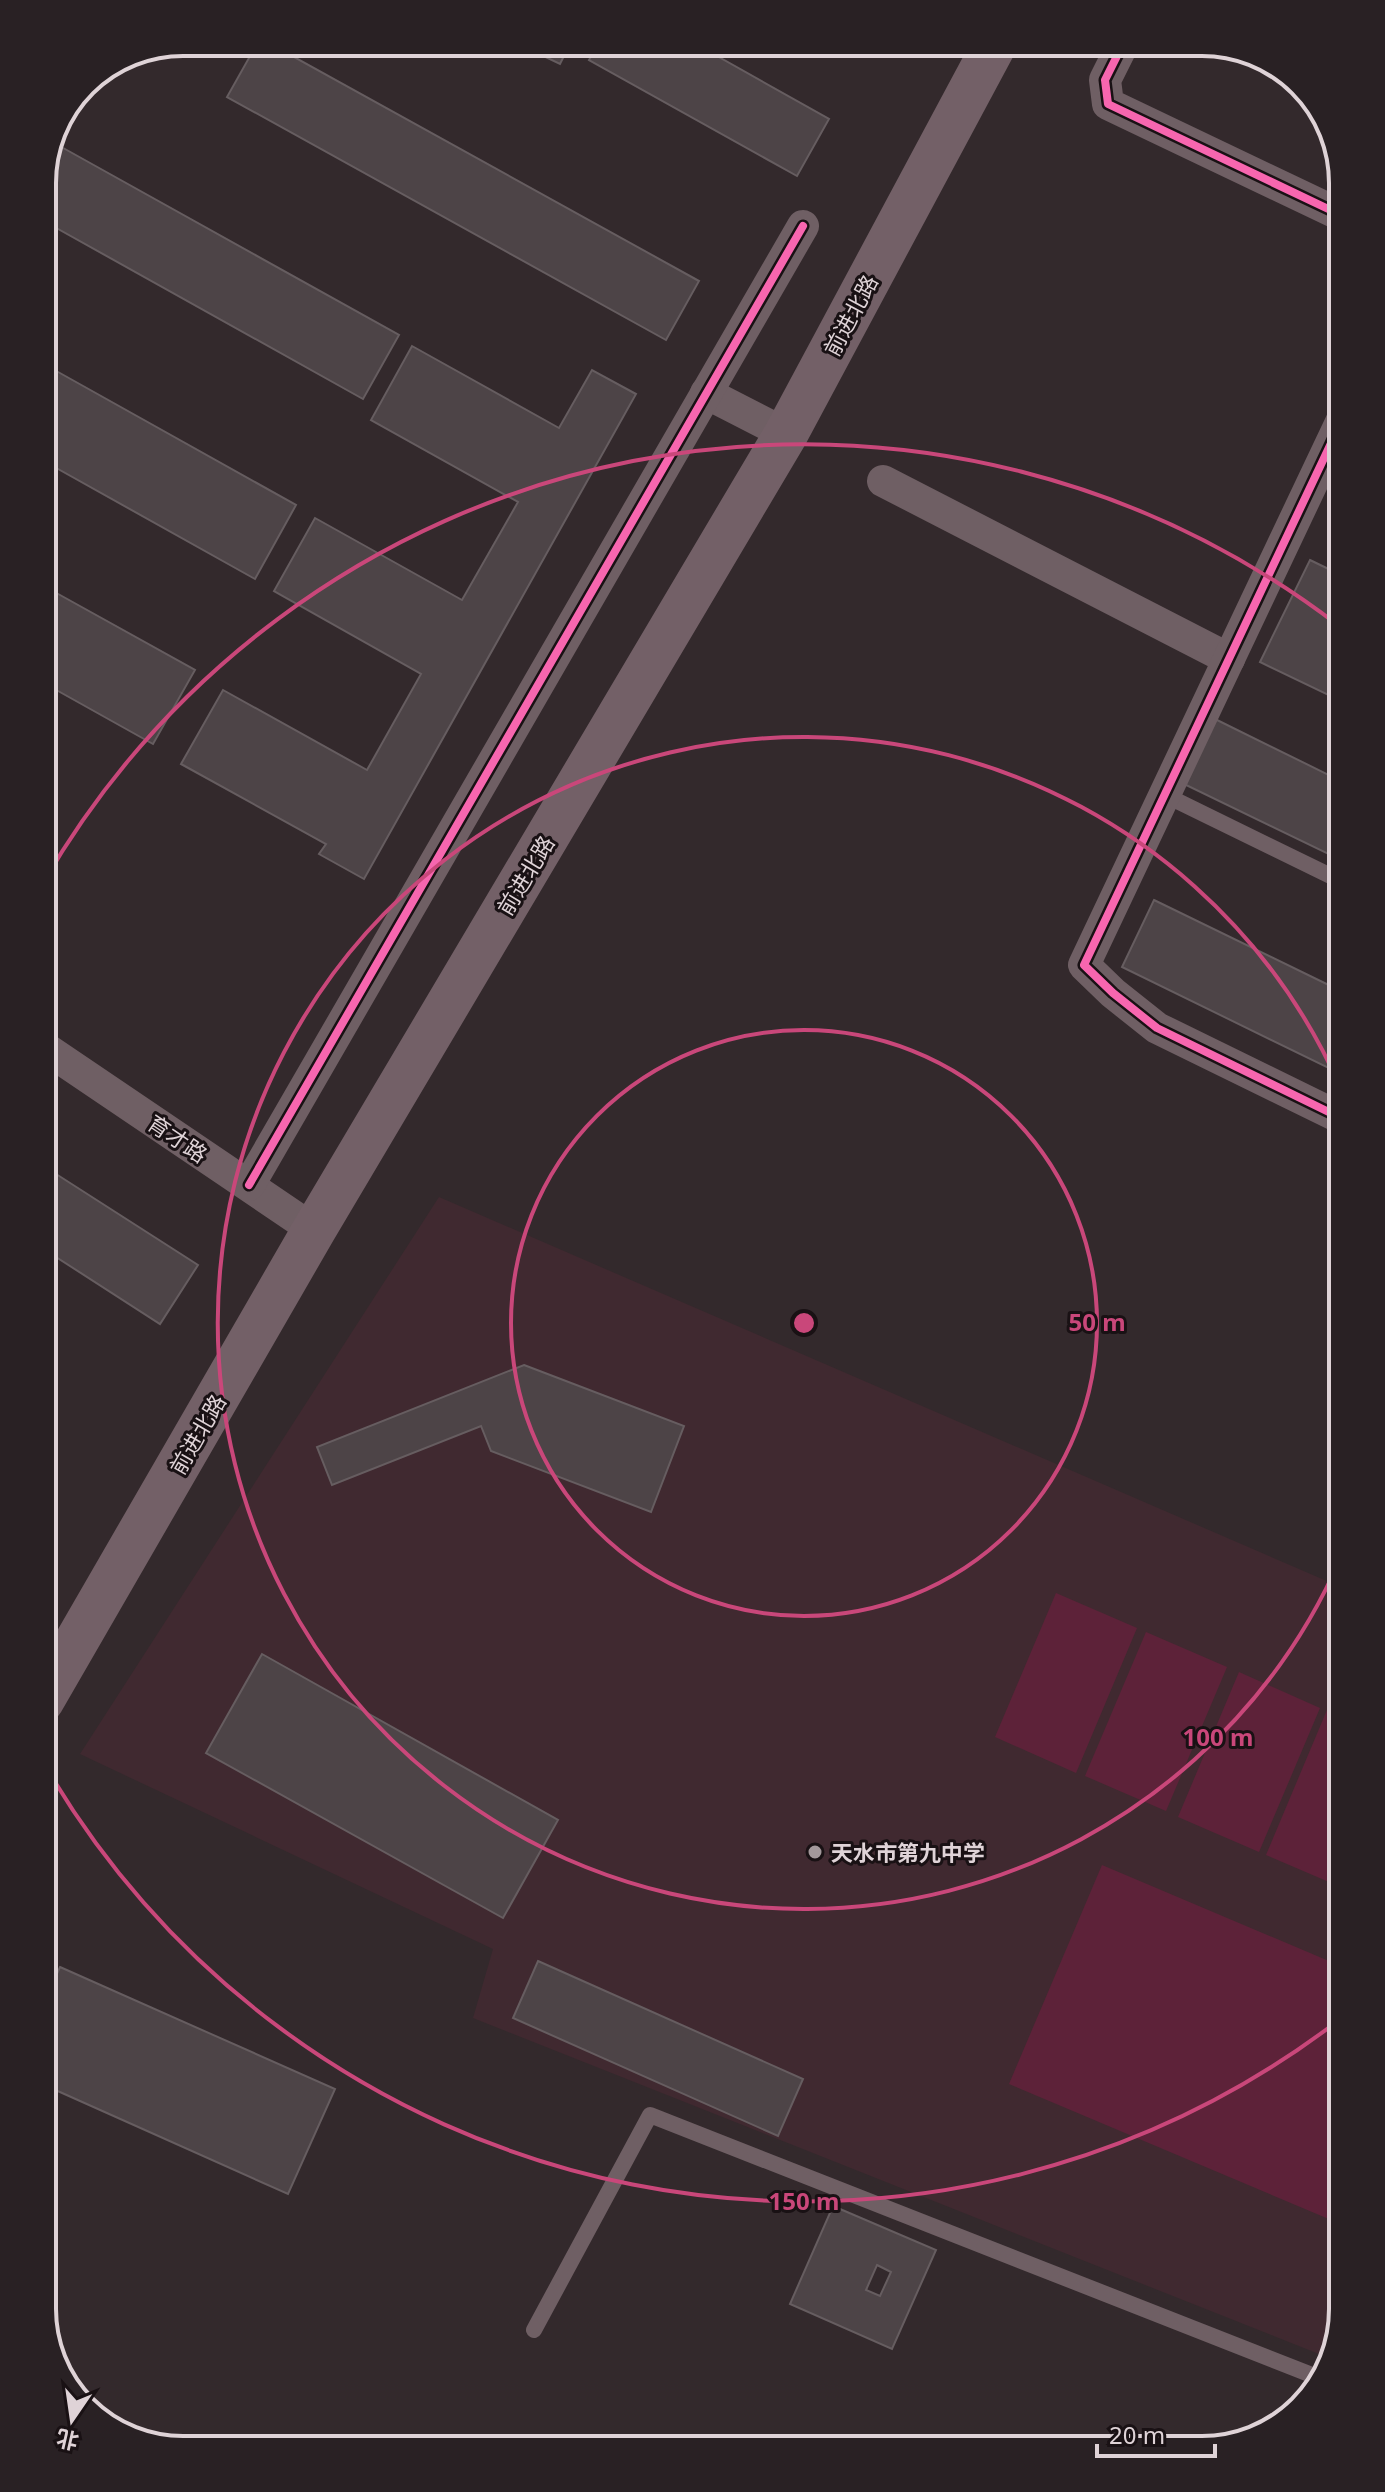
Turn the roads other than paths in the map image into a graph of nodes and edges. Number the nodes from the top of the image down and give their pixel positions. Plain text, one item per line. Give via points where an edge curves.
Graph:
1 (988, 56) edge
2 (1117, 56) edge
3 (1329, 209) edge
4 (803, 226) dead end
5 (706, 393) junction
6 (786, 434) junction
7 (1329, 448) edge
8 (883, 481) dead end
9 (1229, 659) junction
10 (1165, 795) junction
11 (1329, 875) edge
12 (56, 1055) edge
13 (1329, 1112) edge
14 (249, 1185) junction
15 (314, 1230) junction
16 (56, 1677) edge
17 (534, 2330) dead end
18 (1311, 2375) edge

1 - 6 main road, 前进北路
2 - 3 street via 1105,80 1108,104
4 - 5 street
5 - 6 street
5 - 14 street
6 - 15 main road, 前进北路
7 - 9 street
8 - 9 street
9 - 10 street
10 - 11 lane
10 - 13 street via 1084,965 1157,1028
12 - 14 street, 育才路
14 - 15 street, 育才路
15 - 16 main road, 前进北路
17 - 18 lane via 650,2115

